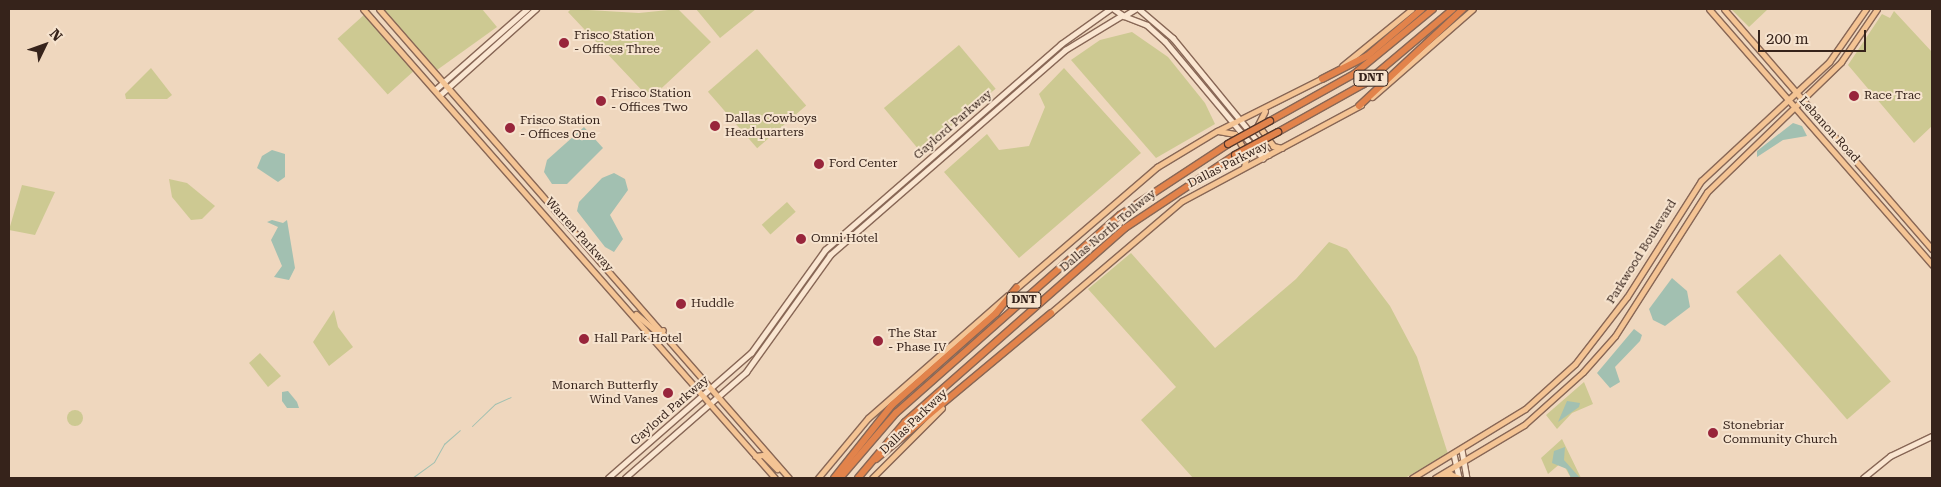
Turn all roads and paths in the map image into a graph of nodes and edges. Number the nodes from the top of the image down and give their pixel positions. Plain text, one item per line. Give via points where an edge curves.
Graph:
1 (364, 9) edge
2 (379, 9) edge
3 (527, 9) edge
4 (536, 9) edge
5 (1110, 9) edge
6 (1114, 9) edge
7 (1135, 9) edge
8 (1139, 9) edge
9 (1412, 9) edge
10 (1422, 9) edge
11 (1433, 9) edge
12 (1453, 9) edge
13 (1463, 9) edge
14 (1473, 9) edge
15 (1709, 9) edge
16 (1866, 9) edge
17 (1877, 9) edge
18 (1726, 11) edge
19 (1123, 16) junction
20 (1720, 21) junction
21 (509, 25) junction
22 (514, 30) junction
23 (1070, 38) junction
24 (1074, 44) junction
25 (1192, 60) junction
26 (1187, 65) junction
27 (1322, 79) junction
28 (444, 82) junction
29 (1014, 85) junction
30 (448, 87) junction
31 (435, 90) junction
32 (1019, 90) junction
33 (1795, 92) junction
34 (440, 95) junction
35 (1787, 98) junction
36 (1802, 99) junction
37 (1359, 106) junction
38 (1794, 106) junction
39 (1265, 110) junction
40 (1244, 119) junction
41 (1237, 122) junction
42 (1217, 131) junction
43 (1283, 148) junction
44 (1269, 155) junction
45 (1263, 158) junction
46 (1244, 167) junction
47 (1873, 181) junction
48 (1866, 187) junction
49 (856, 223) junction
50 (860, 228) junction
51 (832, 244) junction
52 (1932, 250) edge
53 (1652, 253) junction
54 (1662, 259) junction
55 (824, 261) junction
56 (1932, 265) edge
57 (1017, 287) junction
58 (1619, 309) junction
59 (634, 312) junction
60 (1051, 313) junction
61 (1628, 315) junction
62 (663, 330) junction
63 (768, 332) junction
64 (774, 335) junction
65 (1575, 364) junction
66 (1583, 372) junction
67 (712, 388) junction
68 (705, 394) junction
69 (720, 396) junction
70 (712, 402) junction
71 (1932, 436) edge
72 (1462, 450) junction
73 (1454, 454) junction
74 (755, 456) junction
75 (1465, 461) junction
76 (869, 464) junction
77 (1457, 465) junction
78 (789, 477) edge
79 (608, 478) edge
80 (625, 478) edge
81 (775, 478) edge
82 (818, 478) edge
83 (834, 478) edge
84 (840, 478) edge
85 (858, 478) edge
86 (872, 478) edge
87 (1412, 478) edge
88 (1435, 478) edge
89 (1439, 478) edge
90 (1459, 478) edge
91 (1468, 478) edge
92 (1863, 478) edge

1 - 31 main road, Warren Parkway
2 - 28 main road, Warren Parkway
3 - 21 street
4 - 22 street
5 - 23 street, Gaylord Parkway
6 - 19 street
7 - 19 street, Gaylord Parkway
8 - 25 street
9 - 27 main road
10 - 27 highway via 1367,56
11 - 84 highway, Dallas North Tollway / DNT, bridge via 1354,74 1228,144 1120,215 896,413
12 - 76 highway, Dallas North Tollway / DNT, bridge via 1364,84 1235,155 1125,228 906,422
13 - 37 highway
14 - 37 main road, Dallas Parkway
15 - 20 main road, Lebanon Road
16 - 33 main road, Parkwood Boulevard via 1836,54
17 - 36 main road, Parkwood Boulevard via 1844,58
18 - 20 main road
18 - 33 main road, Lebanon Road
19 - 24 street, Gaylord Parkway
19 - 26 street via 1155,31
20 - 35 main road, Lebanon Road
21 - 22 street
21 - 28 street
22 - 30 street
23 - 24 street
23 - 29 street, Gaylord Parkway
24 - 32 street, Gaylord Parkway
25 - 26 street
25 - 40 street
26 - 41 street
27 - 39 main road
28 - 30 main road, Warren Parkway
28 - 31 street
29 - 32 street
29 - 49 street, Gaylord Parkway
30 - 34 street
30 - 62 main road, Warren Parkway
31 - 34 main road, Warren Parkway
32 - 50 street, Gaylord Parkway
33 - 35 main road, Parkwood Boulevard
33 - 36 main road, Lebanon Road
34 - 59 main road, Warren Parkway
35 - 38 main road, Lebanon Road
35 - 53 main road, Parkwood Boulevard via 1707,174
36 - 38 main road, Parkwood Boulevard
36 - 47 main road, Lebanon Road
37 - 43 main road, Dallas Parkway
38 - 48 main road, Lebanon Road
38 - 54 main road, Parkwood Boulevard via 1712,186
39 - 40 main road
39 - 43 main road via 1258,125 1272,146
40 - 41 main road
40 - 44 street
41 - 42 main road
41 - 45 street
42 - 46 main road via 1235,134 1248,155
42 - 57 main road via 1124,192
43 - 44 main road, Dallas Parkway
44 - 45 main road, Dallas Parkway
45 - 46 main road, Dallas Parkway
46 - 60 main road, Dallas Parkway via 1150,224
47 - 48 main road
47 - 52 main road, Lebanon Road
48 - 56 main road, Lebanon Road
49 - 50 street
49 - 51 street, Gaylord Parkway
50 - 55 street, Gaylord Parkway
51 - 55 street
51 - 63 street, Gaylord Parkway via 803,275
53 - 54 main road
53 - 58 main road, Parkwood Boulevard
54 - 61 main road, Parkwood Boulevard
55 - 64 street, Gaylord Parkway
57 - 82 main road via 868,418
57 - 83 highway via 996,313 892,406
58 - 61 main road
58 - 65 main road, Parkwood Boulevard
59 - 62 main road via 656,332
59 - 68 main road, Warren Parkway
60 - 76 highway
60 - 86 main road, Dallas Parkway via 930,418
61 - 66 main road, Parkwood Boulevard
62 - 67 main road, Warren Parkway
63 - 64 street
63 - 67 street, Gaylord Parkway
64 - 69 street, Gaylord Parkway
65 - 66 main road
65 - 72 main road, Parkwood Boulevard via 1525,409
66 - 75 main road, Parkwood Boulevard via 1524,425
67 - 68 street, Gaylord Parkway
67 - 69 main road, Warren Parkway
68 - 70 main road, Warren Parkway
68 - 79 street, Gaylord Parkway
69 - 70 street, Gaylord Parkway
69 - 78 main road, Warren Parkway
70 - 74 main road, Warren Parkway
70 - 80 street, Gaylord Parkway
71 - 92 street via 1890,456
72 - 73 main road, Parkwood Boulevard
72 - 75 street
73 - 77 street
73 - 87 main road, Parkwood Boulevard
74 - 78 main road via 763,454
74 - 81 main road, Warren Parkway
75 - 77 main road, Parkwood Boulevard
75 - 91 street
76 - 85 highway, Dallas North Tollway / DNT
77 - 88 main road, Parkwood Boulevard
77 - 90 street
89 - 90 main road via 1450,474

